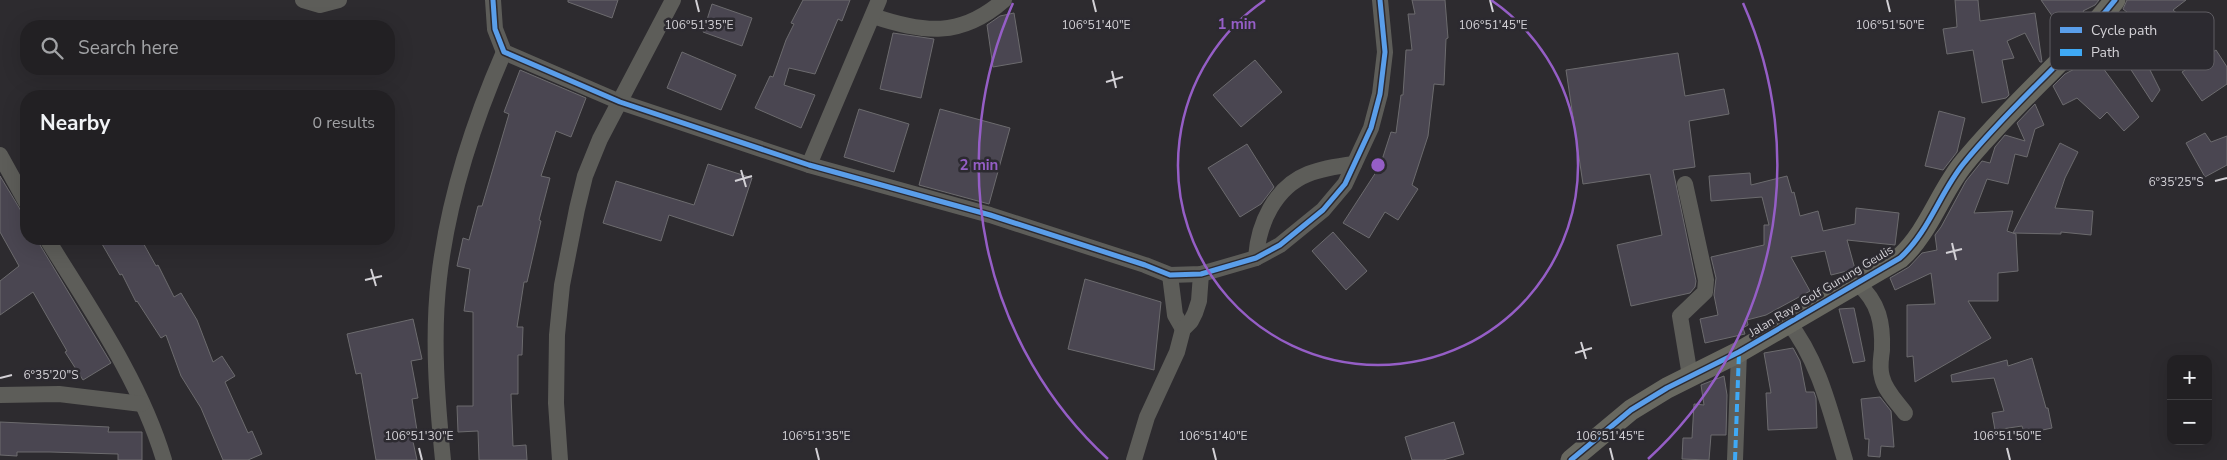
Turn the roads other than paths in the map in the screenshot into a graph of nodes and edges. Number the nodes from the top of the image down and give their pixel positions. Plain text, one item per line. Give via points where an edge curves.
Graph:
1 (303, 0) edge
2 (339, 0) edge
3 (493, 0) edge
4 (673, 0) edge
5 (879, 0) edge
6 (1004, 0) edge
7 (1380, 0) edge
8 (2115, 0) edge
9 (2106, 12) edge
10 (873, 16) junction
11 (504, 52) junction
12 (2052, 70) edge
13 (620, 102) junction
14 (0, 156) edge
15 (1354, 164) junction
16 (810, 165) junction
17 (1685, 184) dead end
18 (20, 191) edge
19 (51, 245) edge
20 (1256, 258) junction
21 (1201, 274) junction
22 (1170, 275) junction
23 (1858, 284) junction
24 (1788, 322) junction
25 (1183, 329) junction
26 (1739, 352) junction
27 (1690, 376) junction
28 (0, 395) edge
29 (142, 404) junction
30 (1905, 413) dead end
31 (164, 460) edge
32 (443, 460) edge
33 (560, 460) edge
34 (1134, 460) edge
35 (1571, 460) edge
36 (1735, 460) edge
37 (1845, 460) edge

1 - 2 street via 320,5
3 - 11 street via 495,29
4 - 13 street
5 - 10 street
6 - 10 street via 969,23 947,30 920,29
7 - 15 street via 1385,52 1380,94 1371,128
8 - 9 main road, Jalan Raya Golf Gunung Geulis
10 - 16 street
11 - 13 street
11 - 32 street via 466,155 439,278 436,349
12 - 23 main road, Jalan Raya Golf Gunung Geulis via 1962,165 1909,249
13 - 16 street
13 - 33 street via 585,176 562,285 556,403
14 - 18 street
15 - 20 street via 1345,184 1323,210 1280,245
15 - 20 street via 1306,174 1288,187 1265,215
16 - 22 street via 990,215
17 - 27 street via 1706,280 1704,292 1680,316
19 - 29 street
20 - 21 street
21 - 22 street
21 - 25 street via 1199,301 1191,321
22 - 25 street via 1175,315
23 - 24 main road, Jalan Raya Golf Gunung Geulis
23 - 30 street via 1868,292 1881,318 1882,380
24 - 26 main road, Jalan Raya Golf Gunung Geulis
24 - 37 street via 1811,360
25 - 34 street via 1177,352 1147,417
26 - 27 main road, Jalan Raya Golf Gunung Geulis
26 - 36 street
27 - 35 main road, Jalan Raya Golf Gunung Geulis via 1631,410
28 - 29 street via 59,394
29 - 31 street

